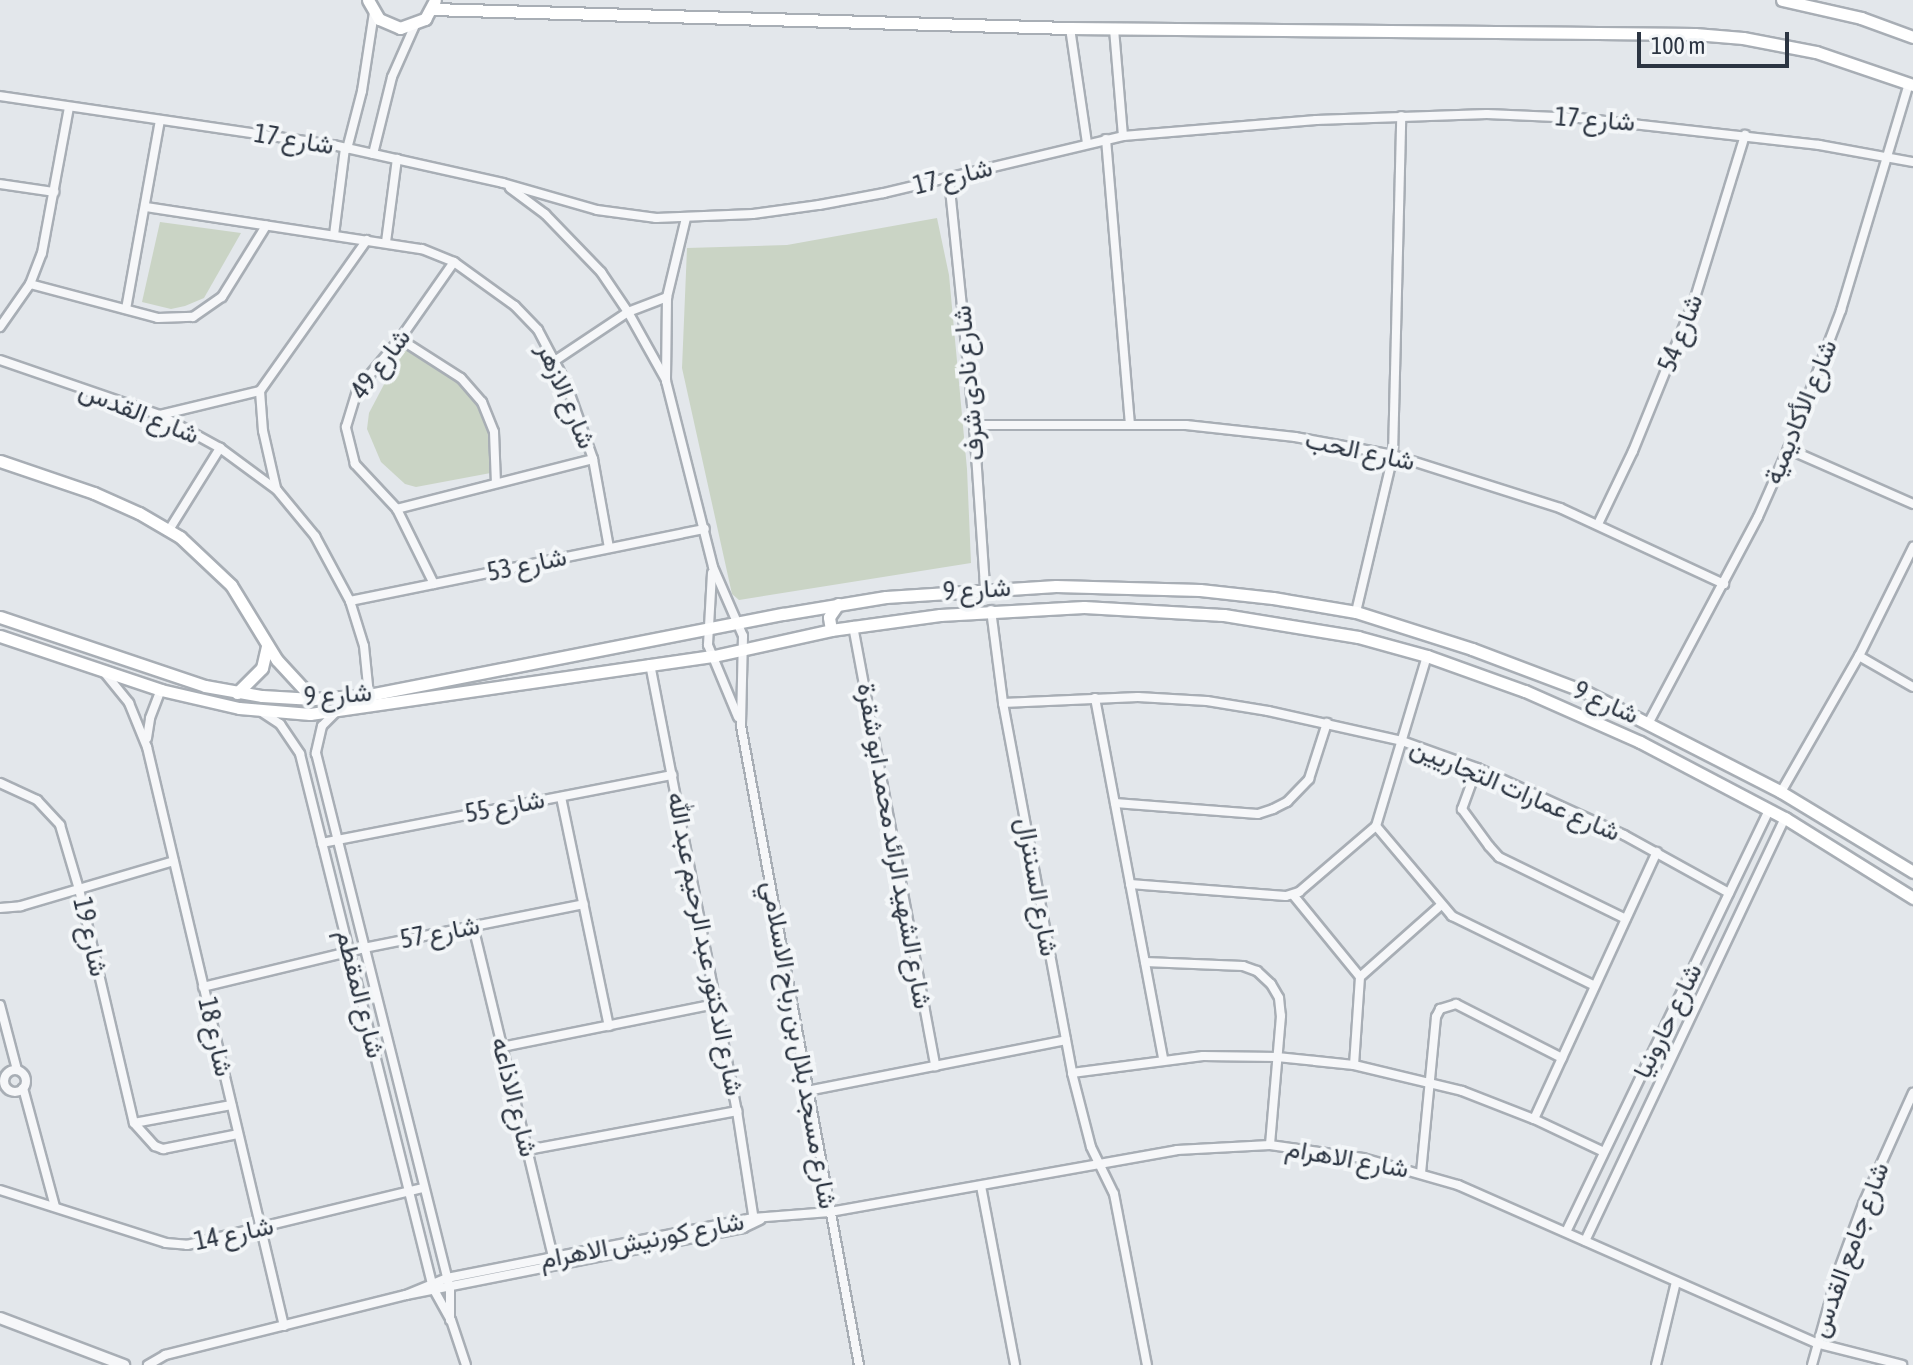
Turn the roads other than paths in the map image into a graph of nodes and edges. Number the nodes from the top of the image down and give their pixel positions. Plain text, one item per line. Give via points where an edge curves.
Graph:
1 (368, 0) edge
2 (1782, 0) edge
3 (434, 5) edge
4 (374, 13) junction
5 (415, 25) junction
6 (1070, 28) junction
7 (1114, 29) junction
8 (1913, 37) edge
9 (1911, 84) edge
10 (0, 96) edge
11 (69, 107) junction
12 (1401, 116) junction
13 (160, 120) junction
14 (1745, 135) junction
15 (1123, 136) junction
16 (1106, 139) junction
17 (1087, 143) junction
18 (346, 148) junction
19 (373, 154) junction
20 (1888, 155) junction
21 (397, 159) junction
22 (1913, 162) edge
23 (949, 179) junction
24 (503, 183) junction
25 (0, 184) edge
26 (54, 192) junction
27 (146, 207) junction
28 (686, 218) junction
29 (266, 226) junction
30 (334, 235) junction
31 (367, 240) junction
32 (386, 242) junction
33 (454, 262) junction
34 (30, 284) junction
35 (667, 297) junction
36 (126, 309) junction
37 (628, 312) junction
38 (0, 327) edge
39 (400, 339) junction
40 (0, 360) edge
41 (556, 360) junction
42 (666, 381) junction
43 (260, 391) junction
44 (160, 415) junction
45 (1130, 422) junction
46 (974, 425) junction
47 (220, 448) junction
48 (1788, 449) junction
49 (1393, 455) junction
50 (593, 459) junction
51 (0, 461) edge
52 (496, 483) junction
53 (277, 490) junction
54 (1913, 504) edge
55 (397, 509) junction
56 (1598, 524) junction
57 (705, 529) junction
58 (169, 530) junction
59 (1913, 547) edge
60 (609, 548) junction
61 (713, 567) junction
62 (434, 584) junction
63 (1724, 584) junction
64 (985, 588) junction
65 (350, 601) junction
66 (838, 604) junction
67 (991, 610) junction
68 (1356, 612) junction
69 (0, 617) edge
70 (738, 623) junction
71 (853, 626) junction
72 (709, 628) junction
73 (831, 630) junction
74 (0, 636) edge
75 (267, 646) junction
76 (742, 650) junction
77 (714, 656) junction
78 (1427, 656) junction
79 (1859, 656) junction
80 (650, 664) junction
81 (104, 672) junction
82 (1913, 687) edge
83 (161, 690) junction
84 (237, 693) junction
85 (369, 695) junction
86 (1095, 698) junction
87 (313, 699) junction
88 (1003, 703) junction
89 (260, 711) junction
90 (335, 713) junction
91 (1649, 722) junction
92 (1327, 723) junction
93 (741, 726) junction
94 (1402, 741) junction
95 (147, 747) junction
96 (1477, 768) junction
97 (672, 775) junction
98 (0, 783) edge
99 (1781, 792) junction
100 (561, 797) junction
101 (1115, 803) junction
102 (1769, 810) junction
103 (1785, 818) junction
104 (1376, 826) junction
105 (337, 839) junction
106 (322, 843) junction
107 (1657, 852) junction
108 (174, 861) junction
109 (1913, 872) edge
110 (1130, 884) junction
111 (79, 889) junction
112 (1729, 893) junction
113 (1294, 896) junction
114 (1913, 898) edge
115 (584, 904) junction
116 (1441, 905) junction
117 (0, 908) edge
118 (1626, 919) junction
119 (473, 926) junction
120 (364, 948) junction
121 (349, 952) junction
122 (1145, 962) junction
123 (1360, 977) junction
124 (1595, 986) junction
125 (203, 987) junction
126 (716, 1004) junction
127 (0, 1005) edge
128 (609, 1026) junction
129 (1066, 1040) junction
130 (502, 1047) junction
131 (1277, 1057) junction
132 (1562, 1058) junction
133 (1163, 1059) junction
134 (1354, 1065) junction
135 (935, 1066) junction
136 (17, 1070) junction
137 (1072, 1073) junction
138 (1429, 1082) junction
139 (2, 1083) edge
140 (23, 1088) junction
141 (807, 1091) junction
142 (1913, 1093) edge
143 (231, 1105) junction
144 (737, 1111) junction
145 (1534, 1119) junction
146 (134, 1123) junction
147 (238, 1134) junction
148 (1270, 1145) junction
149 (527, 1150) junction
150 (1604, 1152) junction
151 (1099, 1161) junction
152 (1421, 1173) junction
153 (981, 1186) junction
154 (423, 1188) junction
155 (0, 1190) edge
156 (409, 1192) junction
157 (55, 1207) junction
158 (830, 1212) junction
159 (756, 1222) junction
160 (261, 1230) junction
161 (1566, 1232) junction
162 (1585, 1241) junction
163 (555, 1262) junction
164 (447, 1278) junction
165 (431, 1282) junction
166 (1676, 1282) junction
167 (450, 1289) junction
168 (434, 1292) junction
169 (406, 1295) junction
170 (0, 1318) edge
171 (451, 1320) junction
172 (284, 1326) junction
173 (1816, 1343) junction
174 (124, 1365) edge
175 (148, 1365) edge
176 (466, 1365) edge
177 (859, 1365) edge
178 (1015, 1365) edge
179 (1147, 1365) edge
180 (1656, 1365) edge
181 (1812, 1365) edge
182 (1902, 1365) edge

1 - 4 main road
2 - 8 main road
3 - 5 main road
3 - 6 main road
4 - 5 main road via 392,26
4 - 18 street via 362,91
5 - 19 street via 392,77
6 - 7 main road
6 - 17 street
7 - 9 main road via 1719,36 1816,52
7 - 15 street
9 - 20 street, شارع الأكاديمية
10 - 11 street, شارع 17
11 - 13 street, شارع 17
11 - 26 street
12 - 14 street, شارع 17 via 1579,118
12 - 15 street, شارع 17
12 - 49 street
13 - 18 street, شارع 17
13 - 27 street
14 - 20 street, شارع 17
14 - 56 street, شارع 54 via 1694,301 1639,439
15 - 16 street, شارع 17
16 - 17 street, شارع 17
16 - 45 street
17 - 23 street, شارع 17
18 - 19 street, شارع 17
18 - 30 street
19 - 21 street, شارع 17
20 - 22 street, شارع 17
20 - 48 street, شارع الأكاديمية via 1841,310
21 - 24 street, شارع 17
21 - 32 street
23 - 28 street, شارع 17 via 819,205
23 - 46 street, شارع نادى شرف
24 - 28 street, شارع 17 via 597,210
24 - 37 street via 545,214 583,253
25 - 26 street
26 - 34 street
27 - 29 street, شارع الازهر
27 - 36 street
28 - 35 street
29 - 30 street, شارع الازهر
29 - 36 street via 222,297 204,312 170,320
30 - 31 street, شارع الازهر
31 - 32 street, شارع الازهر
31 - 43 street
32 - 33 street, شارع الازهر
33 - 39 street, شارع 49
33 - 41 street, شارع الازهر via 515,306
34 - 36 street
34 - 38 street
35 - 37 street
35 - 42 street
37 - 41 street
37 - 42 street
39 - 52 street via 461,378 482,402 494,432
39 - 55 street, شارع 49 via 357,390 346,427 355,464
40 - 44 street, شارع القدس
41 - 50 street, شارع الازهر
42 - 57 street
43 - 44 street
43 - 53 street
44 - 47 street, شارع القدس
45 - 46 street, شارع الحب
45 - 49 street, شارع الحب via 1241,430
46 - 64 street, شارع نادى شرف
47 - 53 street, شارع القدس
47 - 58 street
48 - 54 street
48 - 63 street, شارع الأكاديمية
49 - 56 street, شارع الحب
49 - 68 street
50 - 52 street
50 - 60 street, شارع الازهر
51 - 58 main road via 94,493
52 - 55 street
53 - 65 street, شارع القدس via 315,536
55 - 62 street, شارع 49
56 - 63 street, شارع الحب
57 - 60 street, شارع 53
57 - 61 street
58 - 75 main road via 231,585
59 - 79 street
60 - 62 street, شارع 53
61 - 70 street, شارع مسجد بلال بن رباح الاسلامي
61 - 72 street, شارع مسجد بلال بن رباح الاسلامي
62 - 65 street, شارع 53
63 - 91 street, شارع الأكاديمية
64 - 66 main road, شارع 9
64 - 68 main road, شارع 9 via 1200,590
65 - 85 street, شارع القدس via 364,646
66 - 70 main road, شارع 9
66 - 73 main road via 829,617
67 - 71 main road, شارع 9
67 - 78 main road, شارع 9 via 1084,607 1224,615 1326,630
67 - 88 street, شارع السنترال
68 - 91 main road, شارع 9 via 1530,670
69 - 84 main road, شارع 9
70 - 72 main road, شارع 9
70 - 76 street, شارع مسجد بلال بن رباح الاسلامي
71 - 73 main road, شارع 9
71 - 135 street, شارع الشهيد الرائد محمد ابو شقرة
72 - 77 street, شارع مسجد بلال بن رباح الاسلامي
72 - 85 main road, شارع 9
73 - 76 main road, شارع 9
74 - 81 main road, شارع 9
75 - 84 main road via 262,668
75 - 87 main road
76 - 77 main road, شارع 9
76 - 93 street, شارع مسجد بلال بن رباح الاسلامي
77 - 80 main road, شارع 9
77 - 93 street, شارع مسجد بلال بن رباح الاسلامي
78 - 94 street
78 - 102 main road, شارع 9 via 1578,713
79 - 82 street
79 - 99 street
80 - 90 main road, شارع 9
80 - 97 street, شارع الدكتور عبد الرحيم عبد الله
81 - 83 main road, شارع 9
81 - 95 street, شارع 18 via 135,714
83 - 89 main road, شارع 9
83 - 95 street, شارع 18 via 150,718
84 - 87 main road, شارع 9
85 - 87 main road, شارع 9
86 - 88 street, شارع عمارات التجاريين
86 - 92 street, شارع عمارات التجاريين via 1207,701
86 - 101 street
88 - 129 street, شارع السنترال
89 - 90 main road, شارع 9
89 - 106 street, شارع المقطم via 295,743
90 - 105 street, شارع المقطم via 322,726 316,743
91 - 99 main road, شارع 9
92 - 94 street, شارع عمارات التجاريين
92 - 101 street via 1309,779 1273,809 1258,814
93 - 141 street, شارع مسجد بلال بن رباح الاسلامي
94 - 96 street, شارع عمارات التجاريين
94 - 104 street
95 - 108 street, شارع 18
96 - 107 street, شارع عمارات التجاريين
96 - 118 street via 1462,809 1499,857
97 - 100 street, شارع 55
97 - 126 street, شارع الدكتور عبد الرحيم عبد الله
98 - 111 street, شارع 19 via 27,794 53,815
99 - 109 main road, شارع 9
100 - 105 street, شارع 55
100 - 115 street
101 - 110 street
102 - 103 main road, شارع 9
102 - 112 street, شارع حارونيا
103 - 114 main road, شارع 9
103 - 162 street, شارع حارونيا
104 - 113 street
104 - 116 street
105 - 106 street, شارع 55
105 - 120 street, شارع المقطم
106 - 121 street, شارع المقطم
107 - 112 street, شارع عمارات التجاريين
107 - 118 street
108 - 111 street
108 - 125 street, شارع 18
110 - 113 street
110 - 122 street
111 - 117 street
111 - 146 street, شارع 19
112 - 150 street, شارع حارونيا
113 - 123 street
115 - 119 street, شارع 57
115 - 128 street
116 - 123 street
116 - 124 street via 1452,916
118 - 124 street
119 - 120 street, شارع 57
119 - 130 street, شارع الاذاعه
120 - 121 street, شارع 57
120 - 154 street, شارع المقطم
121 - 125 street, شارع 57
121 - 156 street, شارع المقطم
122 - 131 street via 1257,971 1279,998
122 - 133 street
123 - 134 street
124 - 132 street
125 - 143 street, شارع 18
126 - 128 street
126 - 144 street, شارع الدكتور عبد الرحيم عبد الله
127 - 136 street
128 - 130 street
129 - 135 street
129 - 137 street, شارع السنترال
130 - 149 street, شارع الاذاعه
131 - 133 street
131 - 134 street
131 - 148 street
132 - 138 street via 1456,1004 1446,1004 1436,1017
132 - 145 street
133 - 137 street
134 - 138 street
135 - 141 street
136 - 139 street via 6,1074
136 - 140 street via 26,1079
137 - 151 street, شارع السنترال via 1085,1131
138 - 145 street
138 - 152 street
139 - 140 street via 10,1091
140 - 157 street
141 - 158 street, شارع مسجد بلال بن رباح الاسلامي
142 - 173 street, شارع جامع القدس via 1863,1204
143 - 146 street
143 - 147 street, شارع 18
144 - 149 street
144 - 159 street, شارع الدكتور عبد الرحيم عبد الله
145 - 150 street
146 - 147 street via 163,1149
147 - 160 street, شارع 18
148 - 151 street, شارع الاهرام
148 - 152 street, شارع الاهرام via 1363,1158
149 - 163 street, شارع الاذاعه
150 - 161 street, شارع حارونيا
151 - 153 street, شارع الاهرام
151 - 179 street, شارع السنترال via 1114,1194
152 - 161 street, شارع الاهرام
153 - 158 street, شارع الاهرام
153 - 178 street
154 - 156 street, شارع 14
154 - 164 street, شارع المقطم
155 - 157 street, شارع 14
156 - 160 street, شارع 14
156 - 165 street, شارع المقطم
157 - 160 street, شارع 14 via 177,1245
158 - 159 street, شارع الاهرام
158 - 177 street, شارع مسجد بلال بن رباح الاسلامي
159 - 163 street, شارع كورنيش الاهرام
160 - 172 street, شارع 18
161 - 162 street, شارع الاهرام
162 - 166 street, شارع الاهرام
163 - 164 street, شارع كورنيش الاهرام
163 - 167 street, شارع كورنيش الاهرام
164 - 165 street, شارع كورنيش الاهرام
164 - 167 street, شارع المقطم
165 - 168 street, شارع المقطم
165 - 169 street, شارع كورنيش الاهرام
166 - 173 street, شارع الاهرام
166 - 180 street
167 - 168 street, شارع كورنيش الاهرام
167 - 171 street
168 - 169 street, شارع كورنيش الاهرام
168 - 171 street
169 - 172 street
170 - 174 street
171 - 176 street
172 - 175 street via 158,1357
173 - 181 street, شارع جامع القدس
173 - 182 street, شارع الاهرام

